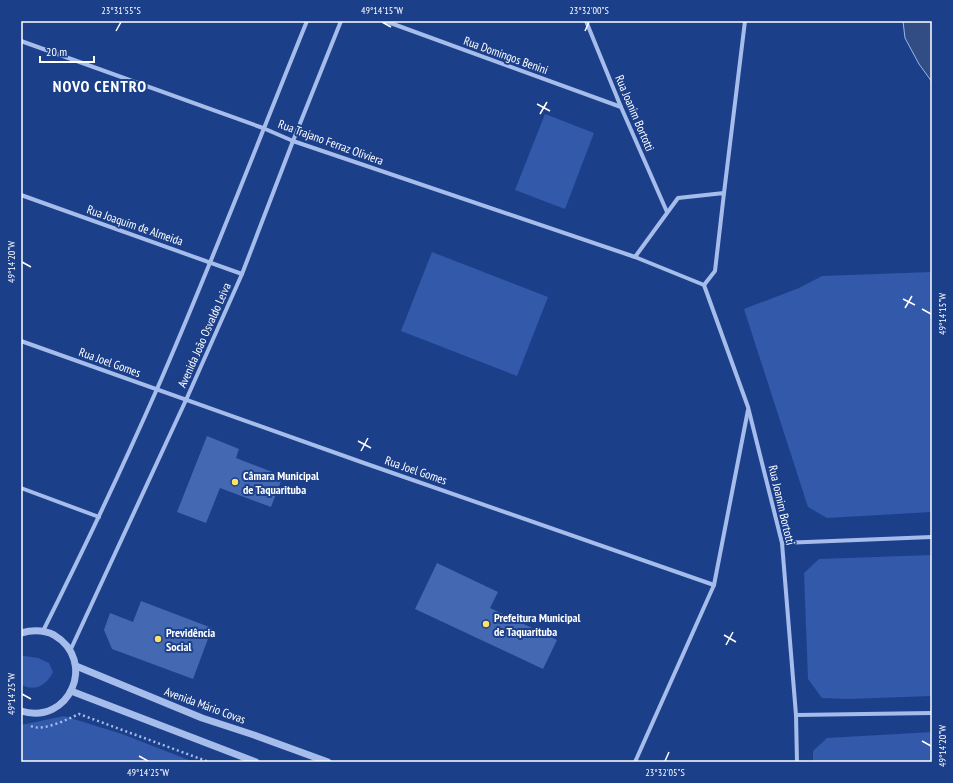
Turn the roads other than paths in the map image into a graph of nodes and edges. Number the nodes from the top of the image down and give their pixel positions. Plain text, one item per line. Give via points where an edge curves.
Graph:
1 (307, 21) edge
2 (341, 21) edge
3 (385, 21) edge
4 (586, 21) edge
5 (745, 21) edge
6 (21, 41) edge
7 (621, 107) junction
8 (263, 128) junction
9 (293, 141) junction
10 (724, 194) junction
11 (21, 195) edge
12 (667, 212) junction
13 (635, 258) junction
14 (211, 262) junction
15 (242, 274) junction
16 (704, 285) junction
17 (21, 341) edge
18 (157, 390) junction
19 (186, 400) junction
20 (748, 407) junction
21 (21, 488) edge
22 (99, 517) junction
23 (932, 537) edge
24 (782, 543) junction
25 (714, 585) junction
26 (23, 631) edge
27 (43, 631) junction
28 (70, 651) junction
29 (76, 666) junction
30 (71, 691) junction
31 (21, 711) edge
32 (932, 713) edge
33 (796, 715) junction
34 (256, 762) edge
35 (328, 762) edge
36 (635, 762) edge
37 (797, 762) edge

1 - 8 street, Avenida João Osvaldo Leiva
2 - 9 street, Avenida João Osvaldo Leiva
3 - 7 street, Rua Domingos Benini
4 - 7 street, Rua Joanim Bortotti
5 - 10 street
6 - 8 street, Rua Trajano Ferraz Oliviera
7 - 12 street, Rua Joanim Bortotti
8 - 9 street, Rua Trajano Ferraz Oliviera
8 - 14 street, Avenida João Osvaldo Leiva
9 - 13 street, Rua Trajano Ferraz Oliviera
9 - 15 street, Avenida João Osvaldo Leiva
10 - 12 street via 678,198
10 - 16 street via 715,271
11 - 14 street, Rua Joaquim de Almeida
12 - 13 street
13 - 16 street, Rua Trajano Ferraz Oliviera
14 - 15 street, Rua Joaquim de Almeida
14 - 18 street, Avenida João Osvaldo Leiva
15 - 19 street, Avenida João Osvaldo Leiva
16 - 20 street, Rua Joanim Bortotti
17 - 18 street, Rua Joel Gomes
18 - 19 street, Rua Joel Gomes
18 - 22 street, Avenida João Osvaldo Leiva
19 - 25 street, Rua Joel Gomes
19 - 28 street, Avenida João Osvaldo Leiva
20 - 24 street, Rua Joanim Bortotti
20 - 25 street
21 - 22 street
22 - 27 street, Avenida João Osvaldo Leiva
23 - 24 street
24 - 33 street, Rua Joanim Bortotti
25 - 36 street
26 - 27 street
27 - 28 street via 59,638
28 - 29 street
29 - 30 street
29 - 35 street, Avenida Mário Covas via 202,718
30 - 31 street via 65,700 48,711
30 - 34 street
32 - 33 street
33 - 37 street, Rua Joanim Bortotti

